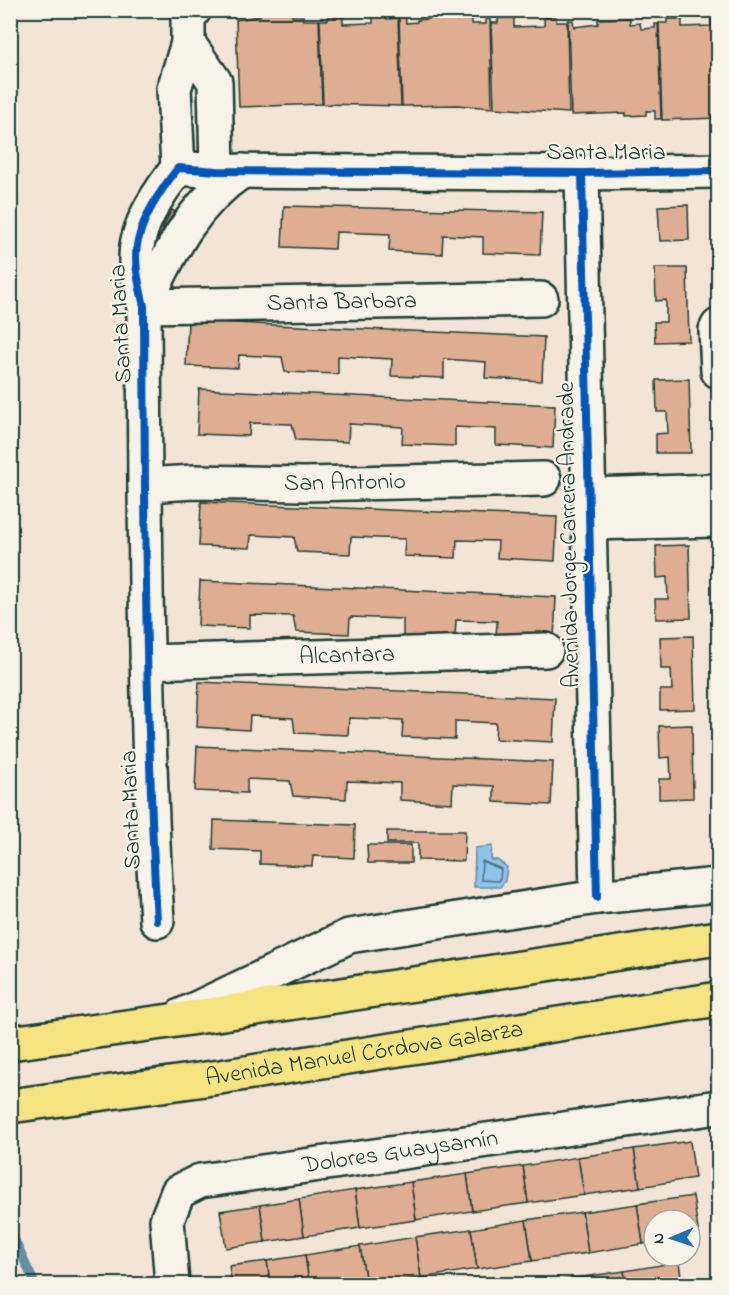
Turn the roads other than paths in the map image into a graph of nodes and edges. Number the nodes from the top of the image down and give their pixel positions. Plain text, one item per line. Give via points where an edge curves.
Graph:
1 (188, 21) edge
2 (178, 168) junction
3 (229, 171) junction
4 (718, 171) edge
5 (582, 173) junction
6 (541, 298) dead end
7 (144, 306) junction
8 (718, 326) edge
9 (718, 371) edge
10 (544, 479) dead end
11 (145, 485) junction
12 (718, 491) edge
13 (588, 509) junction
14 (718, 520) edge
15 (546, 650) dead end
16 (147, 662) junction
17 (718, 885) edge
18 (597, 897) junction
19 (157, 921) dead end
20 (718, 939) edge
21 (718, 999) edge
22 (170, 1021) junction
23 (10, 1043) edge
24 (10, 1106) edge
25 (718, 1107) edge
26 (172, 1284) edge

1 - 2 street via 174,89
1 - 3 street via 215,82
2 - 3 street, Santa Maria
2 - 7 street, Santa Maria via 138,238 137,264
3 - 5 street, Santa Maria
3 - 7 street, Santa Maria via 176,241
4 - 5 street, Santa Maria
5 - 13 street, Avenida Jorge Carrera Andrade
6 - 7 street, Santa Barbara
7 - 11 street, Santa Maria
8 - 9 street
10 - 11 street, San Antonio
11 - 16 street, Santa Maria
12 - 13 street
13 - 14 street
13 - 18 street, Avenida Jorge Carrera Andrade
15 - 16 street, Alcantara
16 - 19 street, Santa Maria
17 - 18 street
18 - 22 street via 349,936
20 - 22 main road
21 - 24 main road, Avenida Manuel Córdova Galarza
22 - 23 main road
25 - 26 street, Dolores Guaysamín via 201,1181 178,1192 167,1220

